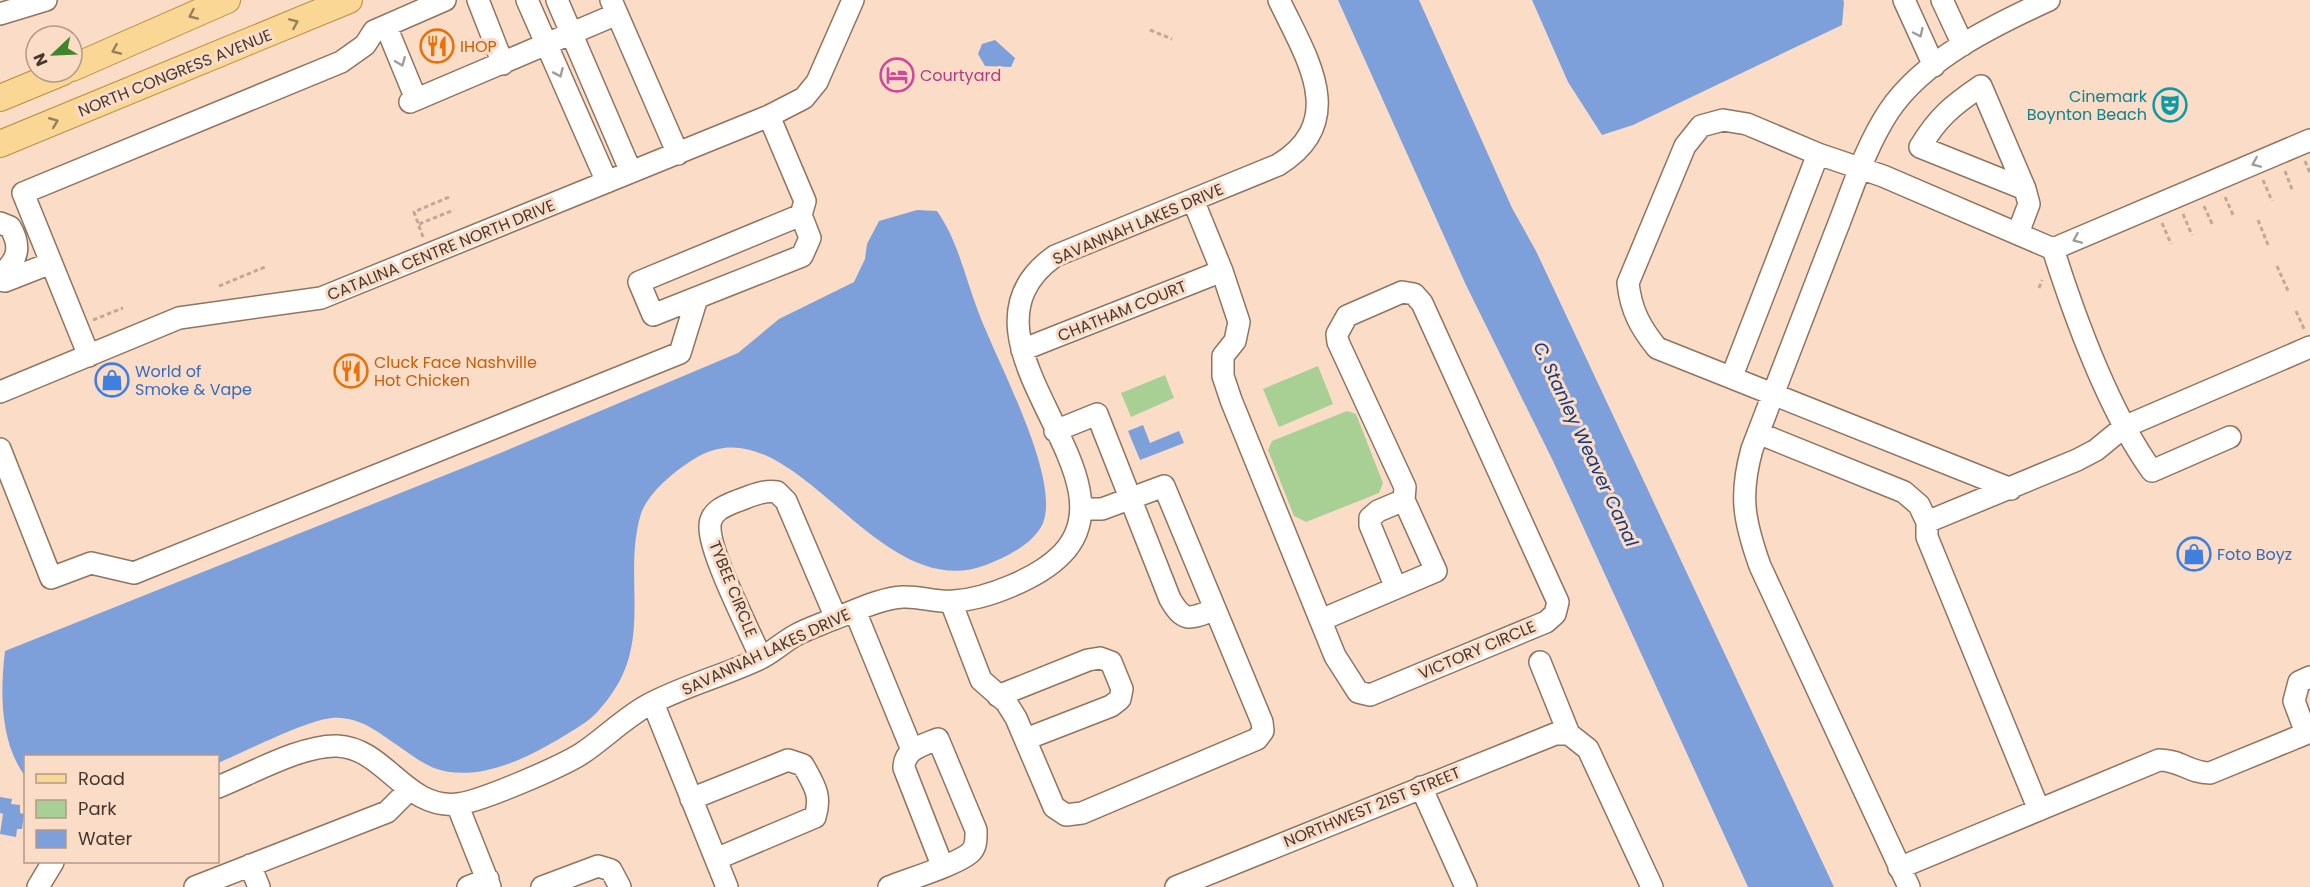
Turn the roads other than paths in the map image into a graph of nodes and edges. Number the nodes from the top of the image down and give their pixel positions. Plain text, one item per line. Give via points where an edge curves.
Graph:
1 (46, 0) edge
2 (227, 0) edge
3 (349, 0) edge
4 (445, 0) edge
5 (478, 0) edge
6 (527, 0) edge
7 (557, 0) edge
8 (853, 0) edge
9 (1279, 0) edge
10 (1904, 0) edge
11 (1942, 0) edge
12 (2049, 0) edge
13 (614, 7) edge
14 (0, 14) edge
15 (386, 26) junction
16 (572, 34) junction
17 (547, 45) junction
18 (1963, 45) junction
19 (84, 63) edge
20 (503, 64) junction
21 (1934, 66) junction
22 (34, 84) edge
23 (0, 98) edge
24 (769, 116) junction
25 (2310, 140) edge
26 (0, 144) edge
27 (678, 154) junction
28 (1818, 154) junction
29 (1859, 169) junction
30 (631, 172) junction
31 (607, 182) junction
32 (2025, 189) junction
33 (1193, 200) junction
34 (801, 215) junction
35 (0, 223) edge
36 (0, 231) edge
37 (2018, 233) junction
38 (2053, 249) junction
39 (0, 263) edge
40 (51, 263) junction
41 (1222, 271) junction
42 (0, 275) edge
43 (0, 280) edge
44 (698, 298) junction
45 (2308, 341) edge
46 (1022, 350) junction
47 (89, 356) junction
48 (1732, 375) junction
49 (0, 392) edge
50 (1773, 393) junction
51 (2124, 427) junction
52 (1055, 431) junction
53 (1758, 433) junction
54 (2229, 437) dead end
55 (0, 448) edge
56 (2011, 489) junction
57 (1405, 494) junction
58 (1132, 498) junction
59 (1082, 509) junction
60 (1928, 522) junction
61 (1396, 588) junction
62 (951, 602) junction
63 (1213, 610) junction
64 (845, 615) junction
65 (1321, 620) junction
66 (761, 658) junction
67 (1540, 662) dead end
68 (2310, 677) edge
69 (998, 696) junction
70 (653, 703) junction
71 (2308, 733) edge
72 (1569, 734) junction
73 (1026, 739) junction
74 (912, 750) junction
75 (219, 787) edge
76 (1421, 787) junction
77 (408, 791) junction
78 (691, 799) junction
79 (457, 804) junction
80 (2039, 810) junction
81 (716, 859) junction
82 (52, 863) edge
83 (250, 865) junction
84 (942, 866) junction
85 (1899, 868) junction
86 (219, 875) edge
87 (583, 879) edge
88 (489, 883) edge
89 (38, 887) edge
90 (195, 887) edge
91 (259, 887) edge
92 (468, 887) edge
93 (542, 887) edge
94 (620, 887) edge
95 (727, 887) edge
96 (890, 887) edge
97 (1176, 887) edge
98 (1466, 887) edge
99 (1652, 887) edge
100 (1909, 887) edge

1 - 14 street
2 -> 19 main road
26 -> 3 main road, NORTH CONGRESS AVENUE
4 - 15 street
5 - 20 street
6 - 17 street
7 - 16 street
8 - 24 street, CATALINA CENTRE NORTH DRIVE via 818,82 804,98
9 - 33 street, SAVANNAH LAKES DRIVE via 1318,94 1312,131 1298,151 1278,165
10 -> 21 street
11 - 18 street
12 - 18 street via 1996,24
13 - 16 street
13 - 27 street
15 -> 20 street via 413,100
15 - 40 street via 374,31 365,45 341,62 23,193
16 - 17 street
16 - 30 street
17 - 20 street
17 -> 31 street
18 - 21 street
21 - 29 street via 1890,110
22 - 23 main road
24 - 27 street, CATALINA CENTRE NORTH DRIVE
24 - 34 street via 805,201
25 -> 38 street
27 - 30 street, CATALINA CENTRE NORTH DRIVE
28 - 29 street
28 - 48 street
28 - 48 street via 1747,124 1724,120 1701,126 1685,146 1628,283 1631,306 1657,348
29 - 37 street
29 - 50 street
30 - 31 street, CATALINA CENTRE NORTH DRIVE
31 - 47 street, CATALINA CENTRE NORTH DRIVE via 321,298 179,318
32 - 32 street via 1981,86 1950,106 1920,147
32 - 37 street via 2029,204
33 - 41 street, VICTORY CIRCLE
33 - 46 street, SAVANNAH LAKES DRIVE via 1045,263 1028,281 1018,305
34 - 44 street via 810,238 802,256
34 - 44 street via 639,282 652,315
35 - 42 street via 10,227 18,247 16,259
36 - 39 street
37 - 38 street
38 - 51 street
40 - 43 street
40 - 47 street
41 - 46 street, CHATHAM COURT
41 - 65 street, VICTORY CIRCLE via 1239,322 1235,341 1223,356 1223,375
44 - 55 street via 680,353 134,573 91,562 51,578
45 - 51 street
46 - 52 street, SAVANNAH LAKES DRIVE
47 - 49 street, CATALINA CENTRE NORTH DRIVE
48 - 50 street
50 - 53 street
50 - 56 street
51 - 54 street via 2152,471
51 - 56 street via 2096,450
52 - 58 street via 1097,414
52 - 59 street, SAVANNAH LAKES DRIVE via 1077,480
53 - 60 street via 1904,492 1919,505
53 - 85 street via 1744,478 1747,529 1760,566
56 - 60 street
57 - 61 street via 1370,518
57 - 61 street via 1436,571
57 - 65 street, VICTORY CIRCLE via 1337,334 1347,316 1402,292 1414,294 1422,303 1558,602 1555,614 1546,622 1370,695 1358,693 1351,683
58 - 59 street via 1102,509
58 - 63 street via 1178,612 1193,618
58 - 63 street via 1164,486
59 - 62 street, SAVANNAH LAKES DRIVE via 1075,538 1041,572 989,593
60 - 80 street via 1927,537
61 - 65 street
62 - 64 street, SAVANNAH LAKES DRIVE via 904,597
62 - 69 street via 981,681
63 - 73 street via 1262,722 1263,731 1257,739 1082,813 1066,814 1054,807
64 - 66 street, SAVANNAH LAKES DRIVE via 794,636
64 - 66 street, TYBEE CIRCLE via 786,501 777,492 727,505 716,511 710,528 717,555
64 - 74 street, TYBEE CIRCLE
66 - 70 street, SAVANNAH LAKES DRIVE
67 - 72 street
68 - 71 street via 2299,682 2294,701
69 - 73 street via 1006,702
69 - 73 street via 1089,660 1111,662 1122,689 1120,699
70 - 78 street
70 - 79 street, SAVANNAH LAKES DRIVE via 570,760
71 - 80 street via 2210,773 2196,773 2175,760 2159,760
72 - 76 street, NORTHWEST 21ST STREET via 1542,737
72 - 99 street via 1588,748
74 - 84 street via 904,768
74 - 84 street via 938,739 976,830 977,843 970,853
75 - 77 street, SAVANNAH LAKES DRIVE via 317,748 335,746 354,749 372,758
76 - 97 street, NORTHWEST 21ST STREET
76 - 98 street
77 - 79 street, SAVANNAH LAKES DRIVE via 434,802
77 - 83 street via 387,812
78 - 81 street
78 - 81 street via 788,760 803,765 820,802 815,817
79 - 88 street
80 - 85 street
81 - 95 street
82 - 89 street
83 - 86 street
83 - 91 street
84 - 96 street
85 - 100 street
86 - 90 street
87 - 93 street
87 - 94 street via 598,866 611,870
88 - 92 street

